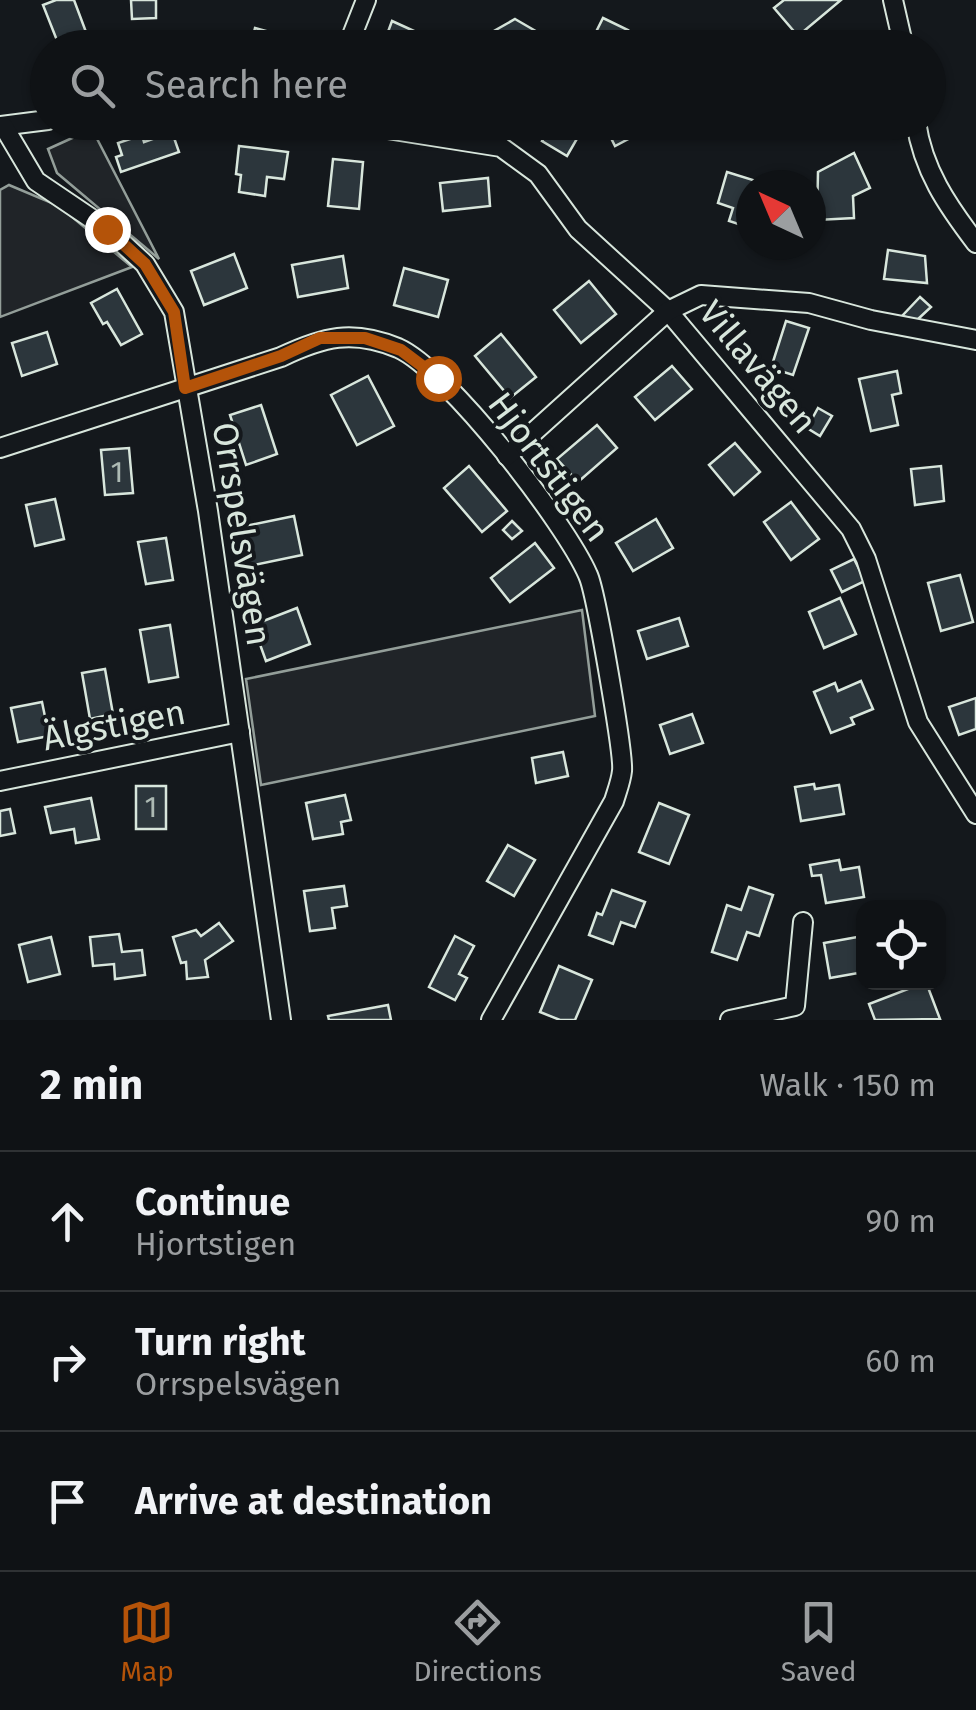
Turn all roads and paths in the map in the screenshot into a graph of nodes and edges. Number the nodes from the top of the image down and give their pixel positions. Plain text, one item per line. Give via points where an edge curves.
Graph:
1 (366, 0) edge
2 (894, 0) edge
3 (354, 30) edge
4 (900, 30) edge
5 (30, 122) edge
6 (2, 126) edge
7 (457, 140) edge
8 (918, 140) edge
9 (976, 242) edge
10 (668, 311) junction
11 (976, 340) edge
12 (185, 388) junction
13 (0, 448) edge
14 (508, 456) junction
15 (240, 732) junction
16 (0, 781) edge
17 (976, 814) edge
18 (803, 922) dead end
19 (281, 1020) edge
20 (491, 1020) edge
21 (730, 1020) edge

1 - 3 street
2 - 4 street
5 - 6 street
6 - 12 street, Orrspelsvägen via 36,181 145,264 174,312
7 - 10 street, Villavägen via 501,147 538,174 578,229
8 - 9 street via 942,198
10 - 11 street via 702,295 810,302
10 - 14 street
10 - 17 street, Villavägen via 851,530 918,722
12 - 13 street, Hjortstigen
12 - 14 street, Hjortstigen via 320,338 365,338 401,350 438,378
12 - 15 street, Orrspelsvägen
14 - 20 street, Hjortstigen via 590,578 623,769 614,801
15 - 16 street, Älgstigen
15 - 19 street, Orrspelsvägen
18 - 21 street via 795,1006

